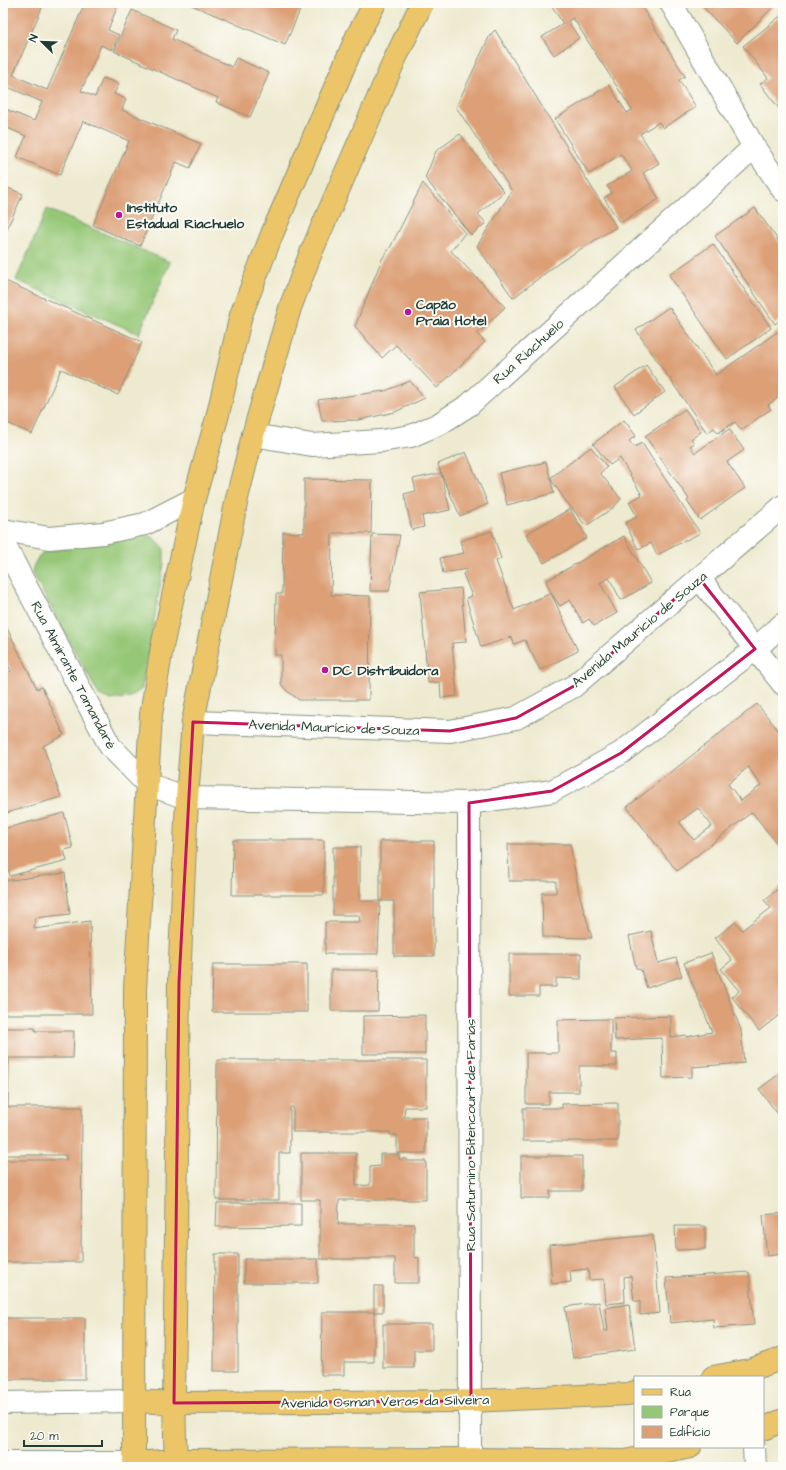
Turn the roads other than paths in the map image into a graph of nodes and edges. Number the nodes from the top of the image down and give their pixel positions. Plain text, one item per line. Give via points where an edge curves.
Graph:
1 (375, 3) edge
2 (422, 3) edge
3 (671, 3) edge
4 (754, 147) junction
5 (783, 190) edge
6 (253, 435) junction
7 (194, 499) junction
8 (783, 506) edge
9 (3, 530) edge
10 (3, 542) edge
11 (698, 578) junction
12 (783, 624) edge
13 (755, 649) junction
14 (783, 684) edge
15 (193, 722) junction
16 (147, 784) junction
17 (187, 798) junction
18 (469, 803) junction
19 (783, 1358) edge
20 (750, 1373) edge
21 (722, 1376) edge
22 (634, 1392) edge
23 (135, 1401) junction
24 (471, 1401) junction
25 (3, 1403) edge
26 (174, 1403) junction
27 (783, 1420) edge
28 (764, 1429) edge
29 (685, 1448) edge
30 (754, 1448) edge
31 (3, 1463) edge
32 (176, 1463) edge
33 (470, 1463) edge
34 (134, 1465) edge
35 (755, 1467) edge

1 - 7 main road via 357,36 272,234 241,315 217,418
2 - 6 main road via 395,59 310,256 290,308
3 - 4 street
4 - 5 street
4 - 6 street, Rua Riachuelo via 469,405 439,424 411,436 381,441 312,445
6 - 15 main road via 237,498
7 - 9 street via 144,524 103,534 49,538
7 - 16 main road via 162,647 151,715
8 - 11 street, Avenida Maurício de Souza
10 - 16 street, Rua Almirante Tamandaré via 110,746
11 - 13 street
11 - 15 street, Avenida Maurício de Souza via 574,686 516,718 450,731
12 - 13 street
13 - 14 street
13 - 18 street via 621,753 552,791
15 - 17 main road
16 - 17 street, Rua Almirante Tamandaré
16 - 23 main road via 135,989
17 - 18 street
17 - 26 main road via 179,990
18 - 24 street, Rua Saturnino Bitencourt de Farias
19 - 20 main road
20 - 21 main road
22 - 24 main road, Avenida Osman Veras da Silveira
23 - 25 street
23 - 26 main road, Avenida Osman Veras da Silveira
23 - 34 main road
24 - 26 main road, Avenida Osman Veras da Silveira
24 - 33 street, Rua Saturnino Bitencourt de Farias
26 - 32 main road
27 - 28 main road
29 - 33 main road via 626,1461
30 - 35 street
31 - 34 street
32 - 33 main road
32 - 34 main road

